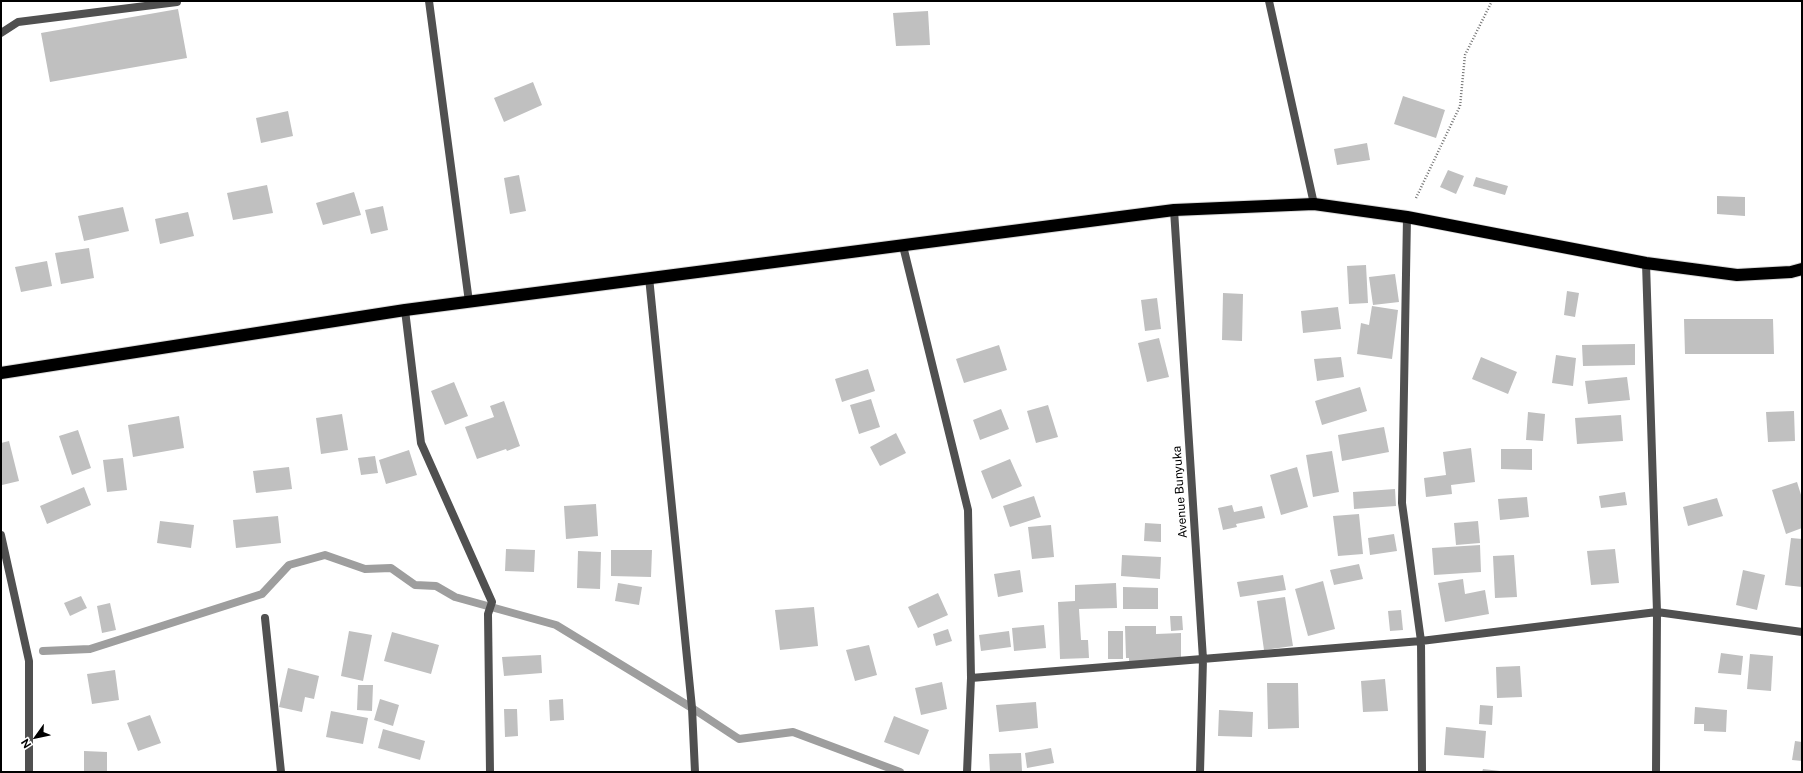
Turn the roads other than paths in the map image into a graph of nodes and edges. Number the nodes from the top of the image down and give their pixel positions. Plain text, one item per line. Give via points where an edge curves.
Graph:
1 (177, 1) edge
2 (429, 1) edge
3 (1269, 1) edge
4 (1, 34) edge
5 (1314, 204) junction
6 (1174, 210) junction
7 (1407, 217) junction
8 (903, 246) junction
9 (1646, 263) junction
10 (1802, 269) edge
11 (649, 277) junction
12 (469, 302) junction
13 (405, 310) junction
14 (1, 373) edge
15 (1, 535) edge
16 (1657, 612) junction
17 (266, 618) dead end
18 (1802, 632) edge
19 (1422, 641) junction
20 (1203, 659) junction
21 (971, 678) junction
22 (29, 772) edge
23 (282, 772) edge
24 (490, 772) edge
25 (695, 772) edge
26 (967, 772) edge
27 (1200, 772) edge
28 (1422, 772) edge
29 (1656, 772) edge

1 - 4 street via 18,22
2 - 12 street
3 - 5 street
5 - 6 highway
5 - 7 highway
6 - 8 highway
6 - 20 street, Avenue Bunyuka
7 - 9 highway
7 - 19 street via 1402,503
8 - 11 highway
8 - 21 street via 968,510
9 - 10 highway via 1737,276
9 - 16 street
11 - 12 highway
11 - 25 street via 692,708
12 - 13 highway
13 - 14 highway
13 - 24 street via 421,443 492,602 488,614
15 - 22 street via 29,661
16 - 18 street
16 - 19 street
16 - 29 street
17 - 23 street
19 - 20 street
19 - 28 street
20 - 21 street
20 - 27 street, Avenue Bunyuka
21 - 26 street

